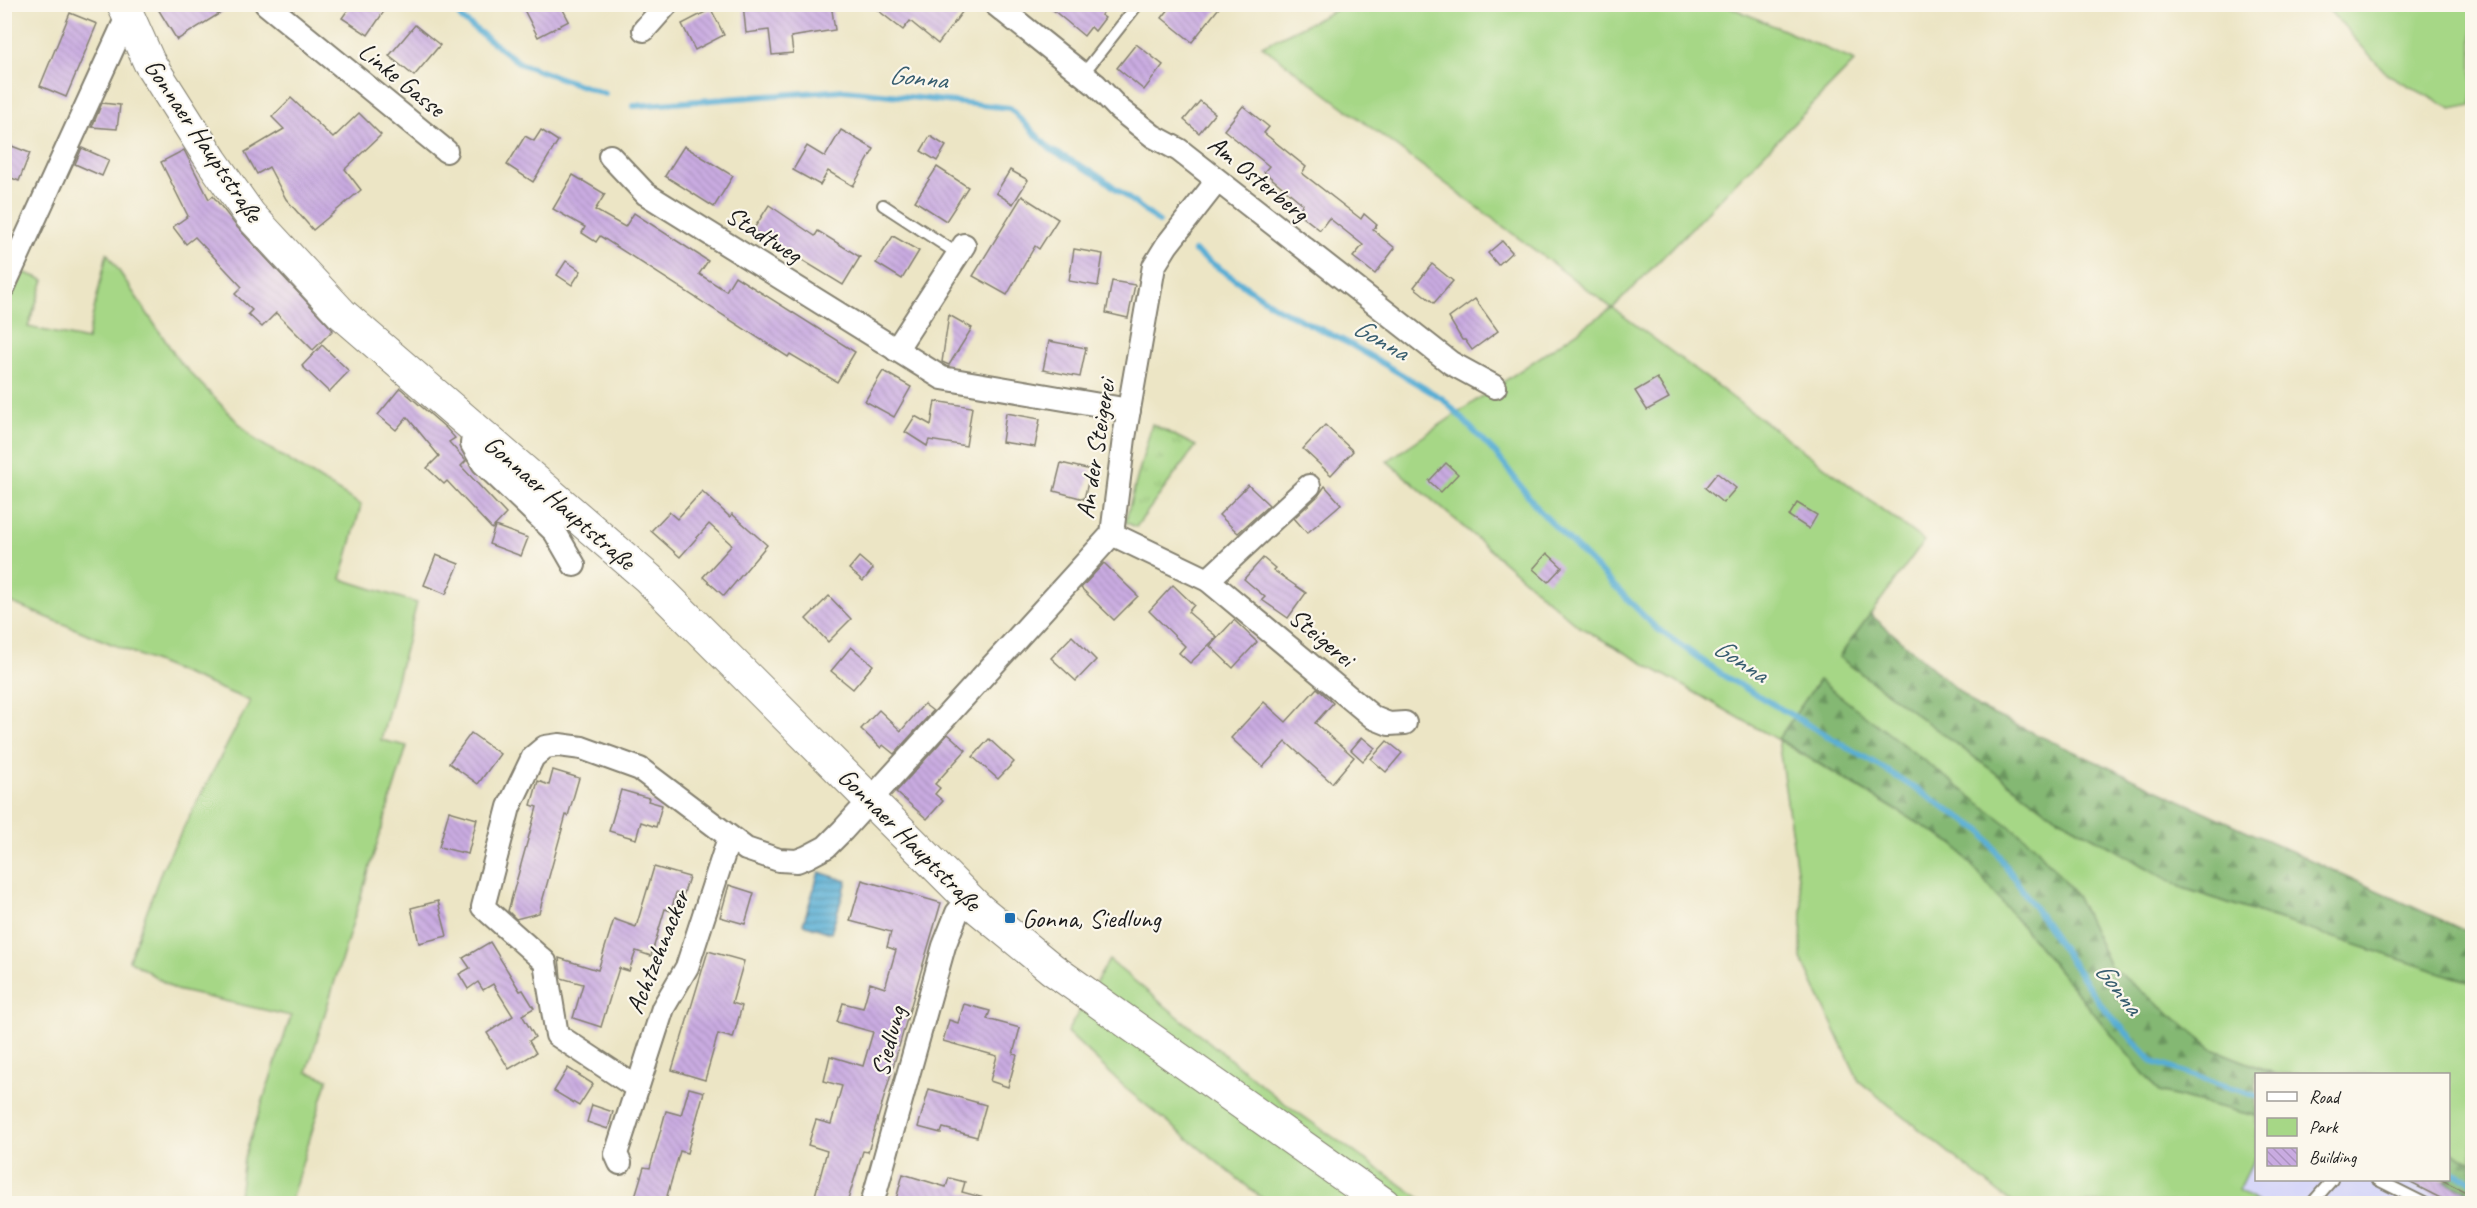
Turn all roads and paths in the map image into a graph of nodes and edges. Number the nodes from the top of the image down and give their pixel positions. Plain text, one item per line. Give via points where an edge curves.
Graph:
1 (266, 4) edge
2 (667, 4) edge
3 (995, 4) edge
4 (1138, 4) edge
5 (125, 11) edge
6 (644, 30) dead end
7 (1083, 74) junction
8 (446, 151) dead end
9 (610, 156) dead end
10 (1217, 181) junction
11 (883, 205) dead end
12 (961, 250) joint
13 (4, 285) edge
14 (896, 350) junction
15 (1495, 387) dead end
16 (1129, 410) junction
17 (474, 427) junction
18 (1309, 486) dead end
19 (1112, 534) junction
20 (574, 565) dead end
21 (1208, 580) junction
22 (1406, 723) dead end
23 (871, 801) junction
24 (729, 838) junction
25 (969, 899) junction
26 (636, 1087) junction
27 (620, 1163) dead end
28 (2330, 1181) edge
29 (2382, 1181) edge
30 (872, 1203) edge
31 (1384, 1203) edge
32 (2311, 1203) edge
33 (2426, 1203) edge

1 - 8 street, Linke Gasse
2 - 6 street
3 - 7 street, Am Osterberg
4 - 7 lane
5 - 13 street, Gonnaer Hauptstraße
5 - 17 main road, Gonnaer Hauptstraße via 149,62 250,215 341,313
7 - 10 street, Am Osterberg via 1119,109
9 - 14 street, Stadtweg via 646,194
10 - 15 street, Am Osterberg via 1451,363
10 - 16 street, An der Steigerei via 1154,266
11 - 12 lane
12 - 14 street
14 - 16 street, Stadtweg via 942,378
16 - 19 street, An der Steigerei
17 - 20 street, Gonnaer Hauptstraße via 472,444 483,463 555,532
17 - 23 main road, Gonnaer Hauptstraße via 648,578
18 - 21 street
19 - 21 street, Steigerei
19 - 23 street, An der Steigerei
21 - 22 street, Steigerei via 1374,718 1389,724
23 - 24 street via 826,847 796,861 779,861
23 - 25 main road, Gonnaer Hauptstraße
24 - 26 street, Achtzehnacker via 687,967 663,1008
24 - 26 street via 640,769 582,748 545,747 533,757 509,807 483,907 545,962 557,1035
25 - 30 street, Siedlung via 957,913 944,946
25 - 31 main road, Gonnaer Hauptstraße via 1045,964
26 - 27 street, Achtzehnacker via 616,1154
28 - 32 lane
29 - 33 lane

